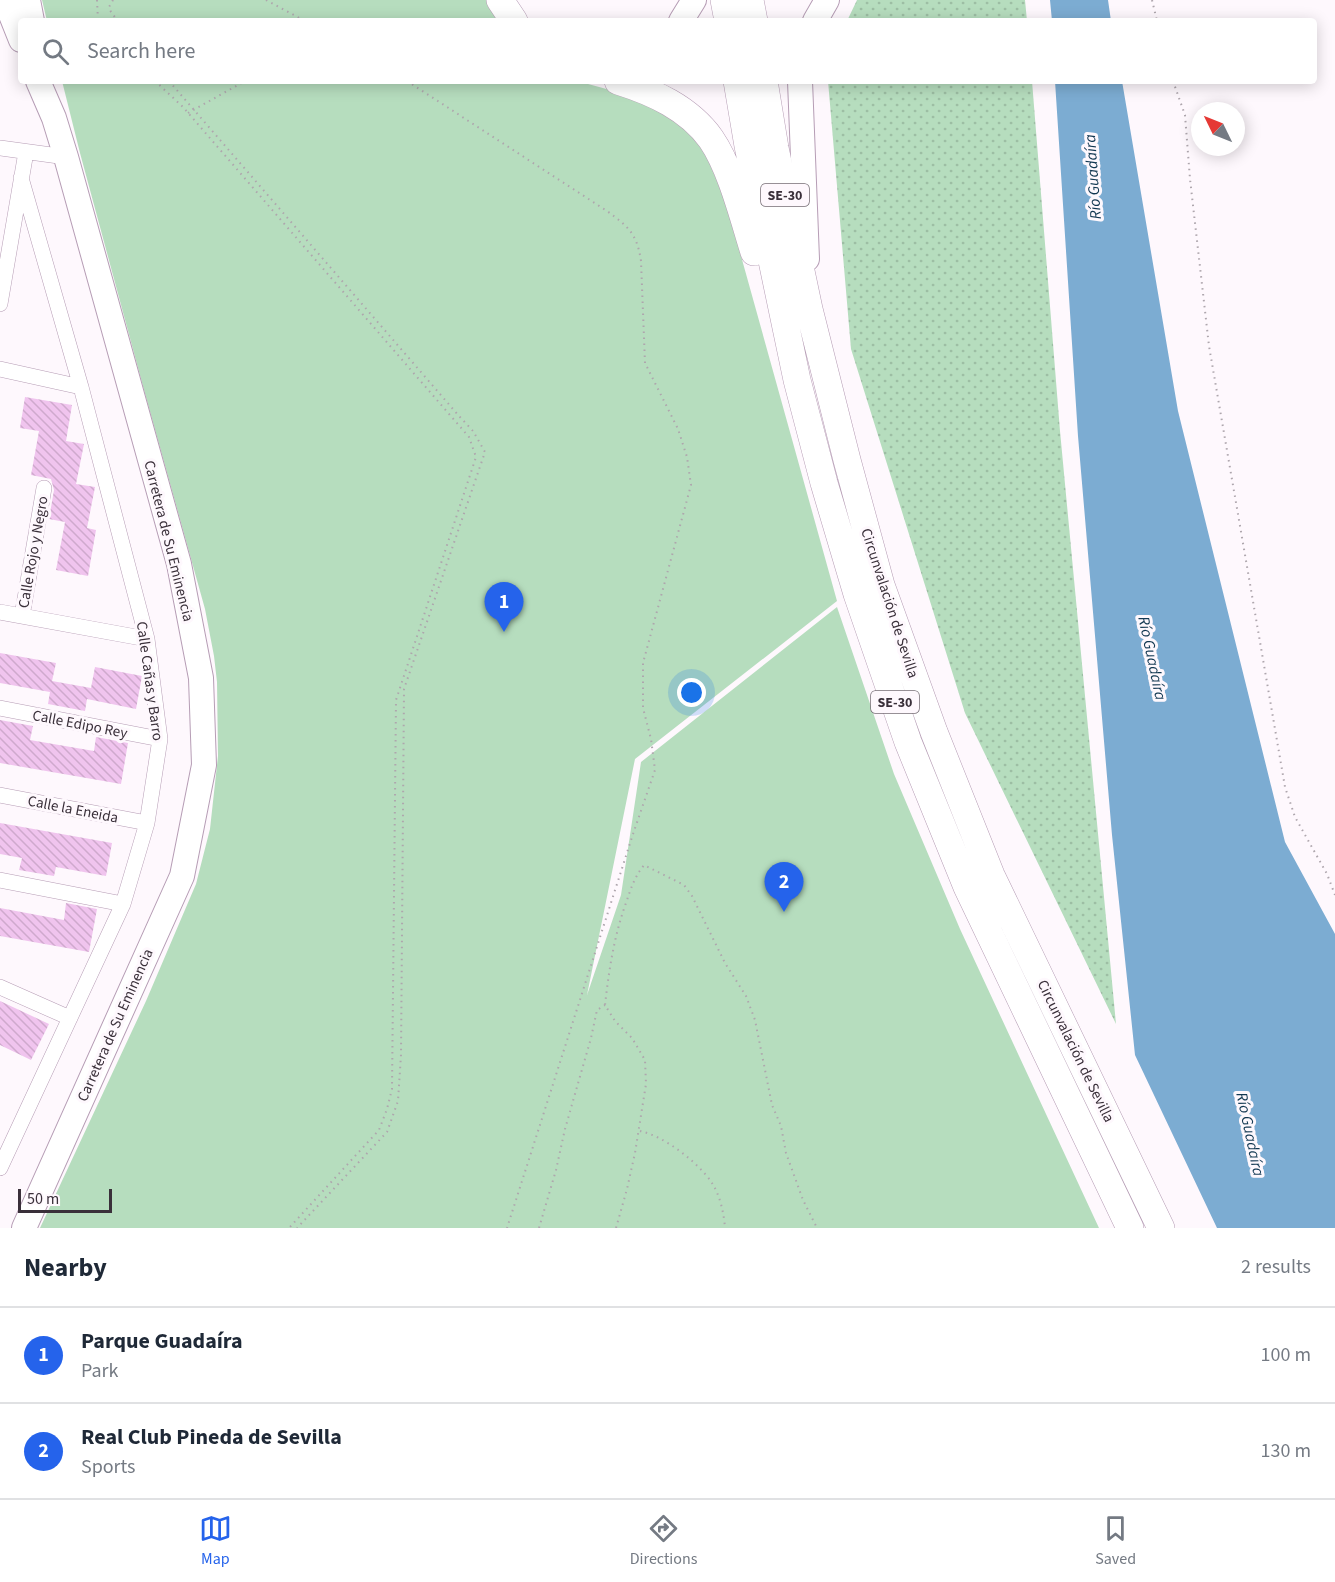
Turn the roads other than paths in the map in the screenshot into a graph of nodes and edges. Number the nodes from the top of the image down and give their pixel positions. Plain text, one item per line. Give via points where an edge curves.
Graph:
1 (4, 0) edge
2 (28, 0) edge
3 (500, 0) edge
4 (515, 0) edge
5 (694, 0) edge
6 (724, 0) edge
7 (750, 0) edge
8 (827, 0) edge
9 (31, 18) edge
10 (512, 18) edge
11 (527, 18) edge
12 (683, 18) edge
13 (727, 18) edge
14 (753, 18) edge
15 (817, 18) edge
16 (18, 33) edge
17 (39, 84) edge
18 (46, 84) edge
19 (627, 84) edge
20 (738, 84) edge
21 (764, 84) edge
22 (800, 84) edge
23 (54, 118) junction
24 (0, 148) edge
25 (26, 152) junction
26 (66, 157) junction
27 (21, 178) junction
28 (0, 304) edge
29 (809, 309) junction
30 (0, 369) edge
31 (797, 380) junction
32 (81, 387) junction
33 (44, 488) dead end
34 (0, 612) edge
35 (22, 616) junction
36 (147, 639) junction
37 (0, 708) edge
38 (160, 739) junction
39 (0, 795) edge
40 (147, 823) junction
41 (0, 880) edge
42 (123, 904) junction
43 (0, 987) edge
44 (70, 1018) junction
45 (0, 1168) edge
46 (24, 1228) edge
47 (1130, 1228) edge
48 (1161, 1228) edge

1 - 16 main road
2 - 9 main road
3 - 10 highway
4 - 11 main road
5 - 12 main road
6 - 13 highway
7 - 14 highway
8 - 15 main road
17 - 23 main road, Carretera de Su Eminencia
18 - 23 main road, Carretera de Su Eminencia
19 - 31 highway via 670,102 711,139 728,173
20 - 31 highway, Circunvalación de Sevilla / SE-30
21 - 29 highway, Circunvalación de Sevilla / SE-30
22 - 29 main road
23 - 26 main road, Carretera de Su Eminencia
24 - 25 street
25 - 26 street
25 - 27 street
26 - 46 main road, Carretera de Su Eminencia via 178,564 201,678 204,765 182,876
27 - 28 street
27 - 32 street, Calle Cañas y Barro
29 - 48 highway, Circunvalación de Sevilla / SE-30 via 881,585 934,732 992,875
30 - 32 street
31 - 47 highway, Circunvalación de Sevilla / SE-30 via 857,594 908,742 967,887
32 - 36 street, Calle Cañas y Barro
33 - 35 street, Calle Rojo y Negro
34 - 35 street
35 - 36 street
36 - 38 street, Calle Cañas y Barro
37 - 38 street, Calle Edipo Rey
38 - 40 street, Calle Cañas y Barro
39 - 40 street, Calle la Eneida
40 - 42 street, Calle Cañas y Barro
41 - 42 street
42 - 44 street, Calle Cañas y Barro
43 - 44 street
44 - 45 street, Calle Cañas y Barro

